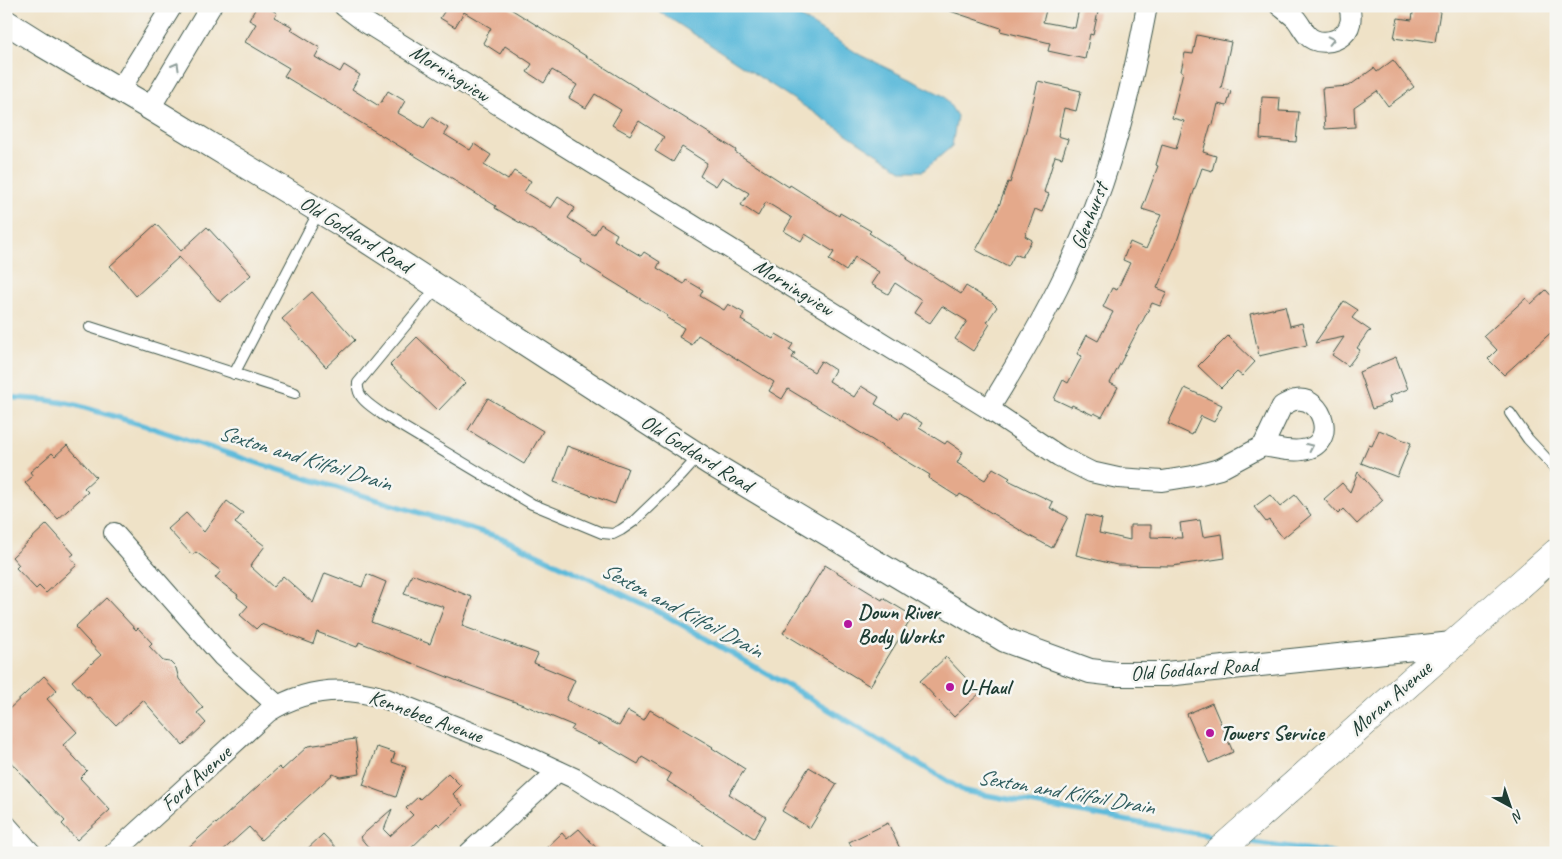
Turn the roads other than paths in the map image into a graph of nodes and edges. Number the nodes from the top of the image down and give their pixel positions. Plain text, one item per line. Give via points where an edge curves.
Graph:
1 (211, 6) edge
2 (344, 6) edge
3 (1147, 6) edge
4 (1280, 6) edge
5 (1349, 6) edge
6 (170, 9) edge
7 (6, 22) edge
8 (198, 28) junction
9 (120, 90) junction
10 (150, 108) junction
11 (319, 210) junction
12 (438, 286) junction
13 (90, 327) dead end
14 (234, 374) junction
15 (295, 393) dead end
16 (989, 408) junction
17 (1510, 413) dead end
18 (1263, 446) dead end
19 (698, 456) junction
20 (1556, 469) edge
21 (114, 533) dead end
22 (1556, 553) edge
23 (1452, 644) junction
24 (278, 706) junction
25 (558, 771) junction
26 (6, 825) edge
27 (31, 853) edge
28 (114, 853) edge
29 (469, 853) edge
30 (695, 853) edge
31 (1217, 853) edge

1 - 8 street
2 - 16 street, Morningview
3 - 16 street, Glenhurst via 1126,106 1095,204 1047,310
4 -> 5 street via 1294,17 1308,36 1322,42 1332,41 1347,32 1351,23
6 - 8 street
6 - 9 street
7 - 9 street, Old Goddard Road
10 -> 8 street
9 - 10 street, Old Goddard Road
10 - 11 street, Old Goddard Road
11 - 12 street, Old Goddard Road
11 - 14 lane
12 - 19 street, Old Goddard Road
12 - 19 lane via 358,383 357,390 362,399 383,415 532,504 602,534 613,534 634,521
13 - 14 lane
14 - 15 lane
16 - 18 street, Morningview via 1059,456 1090,472 1118,478 1162,481 1193,476 1220,468
17 - 20 lane via 1528,439
19 - 23 street, Old Goddard Road via 1005,640 1090,671 1166,674
21 - 24 street via 222,656
22 - 23 main road, Moran Avenue
23 - 31 main road, Moran Avenue
24 - 25 street, Kennebec Avenue via 302,695 324,690 368,693 508,747
24 - 28 street, Ford Avenue via 255,723
25 - 29 street
25 - 30 street, Kennebec Avenue
26 - 27 street

